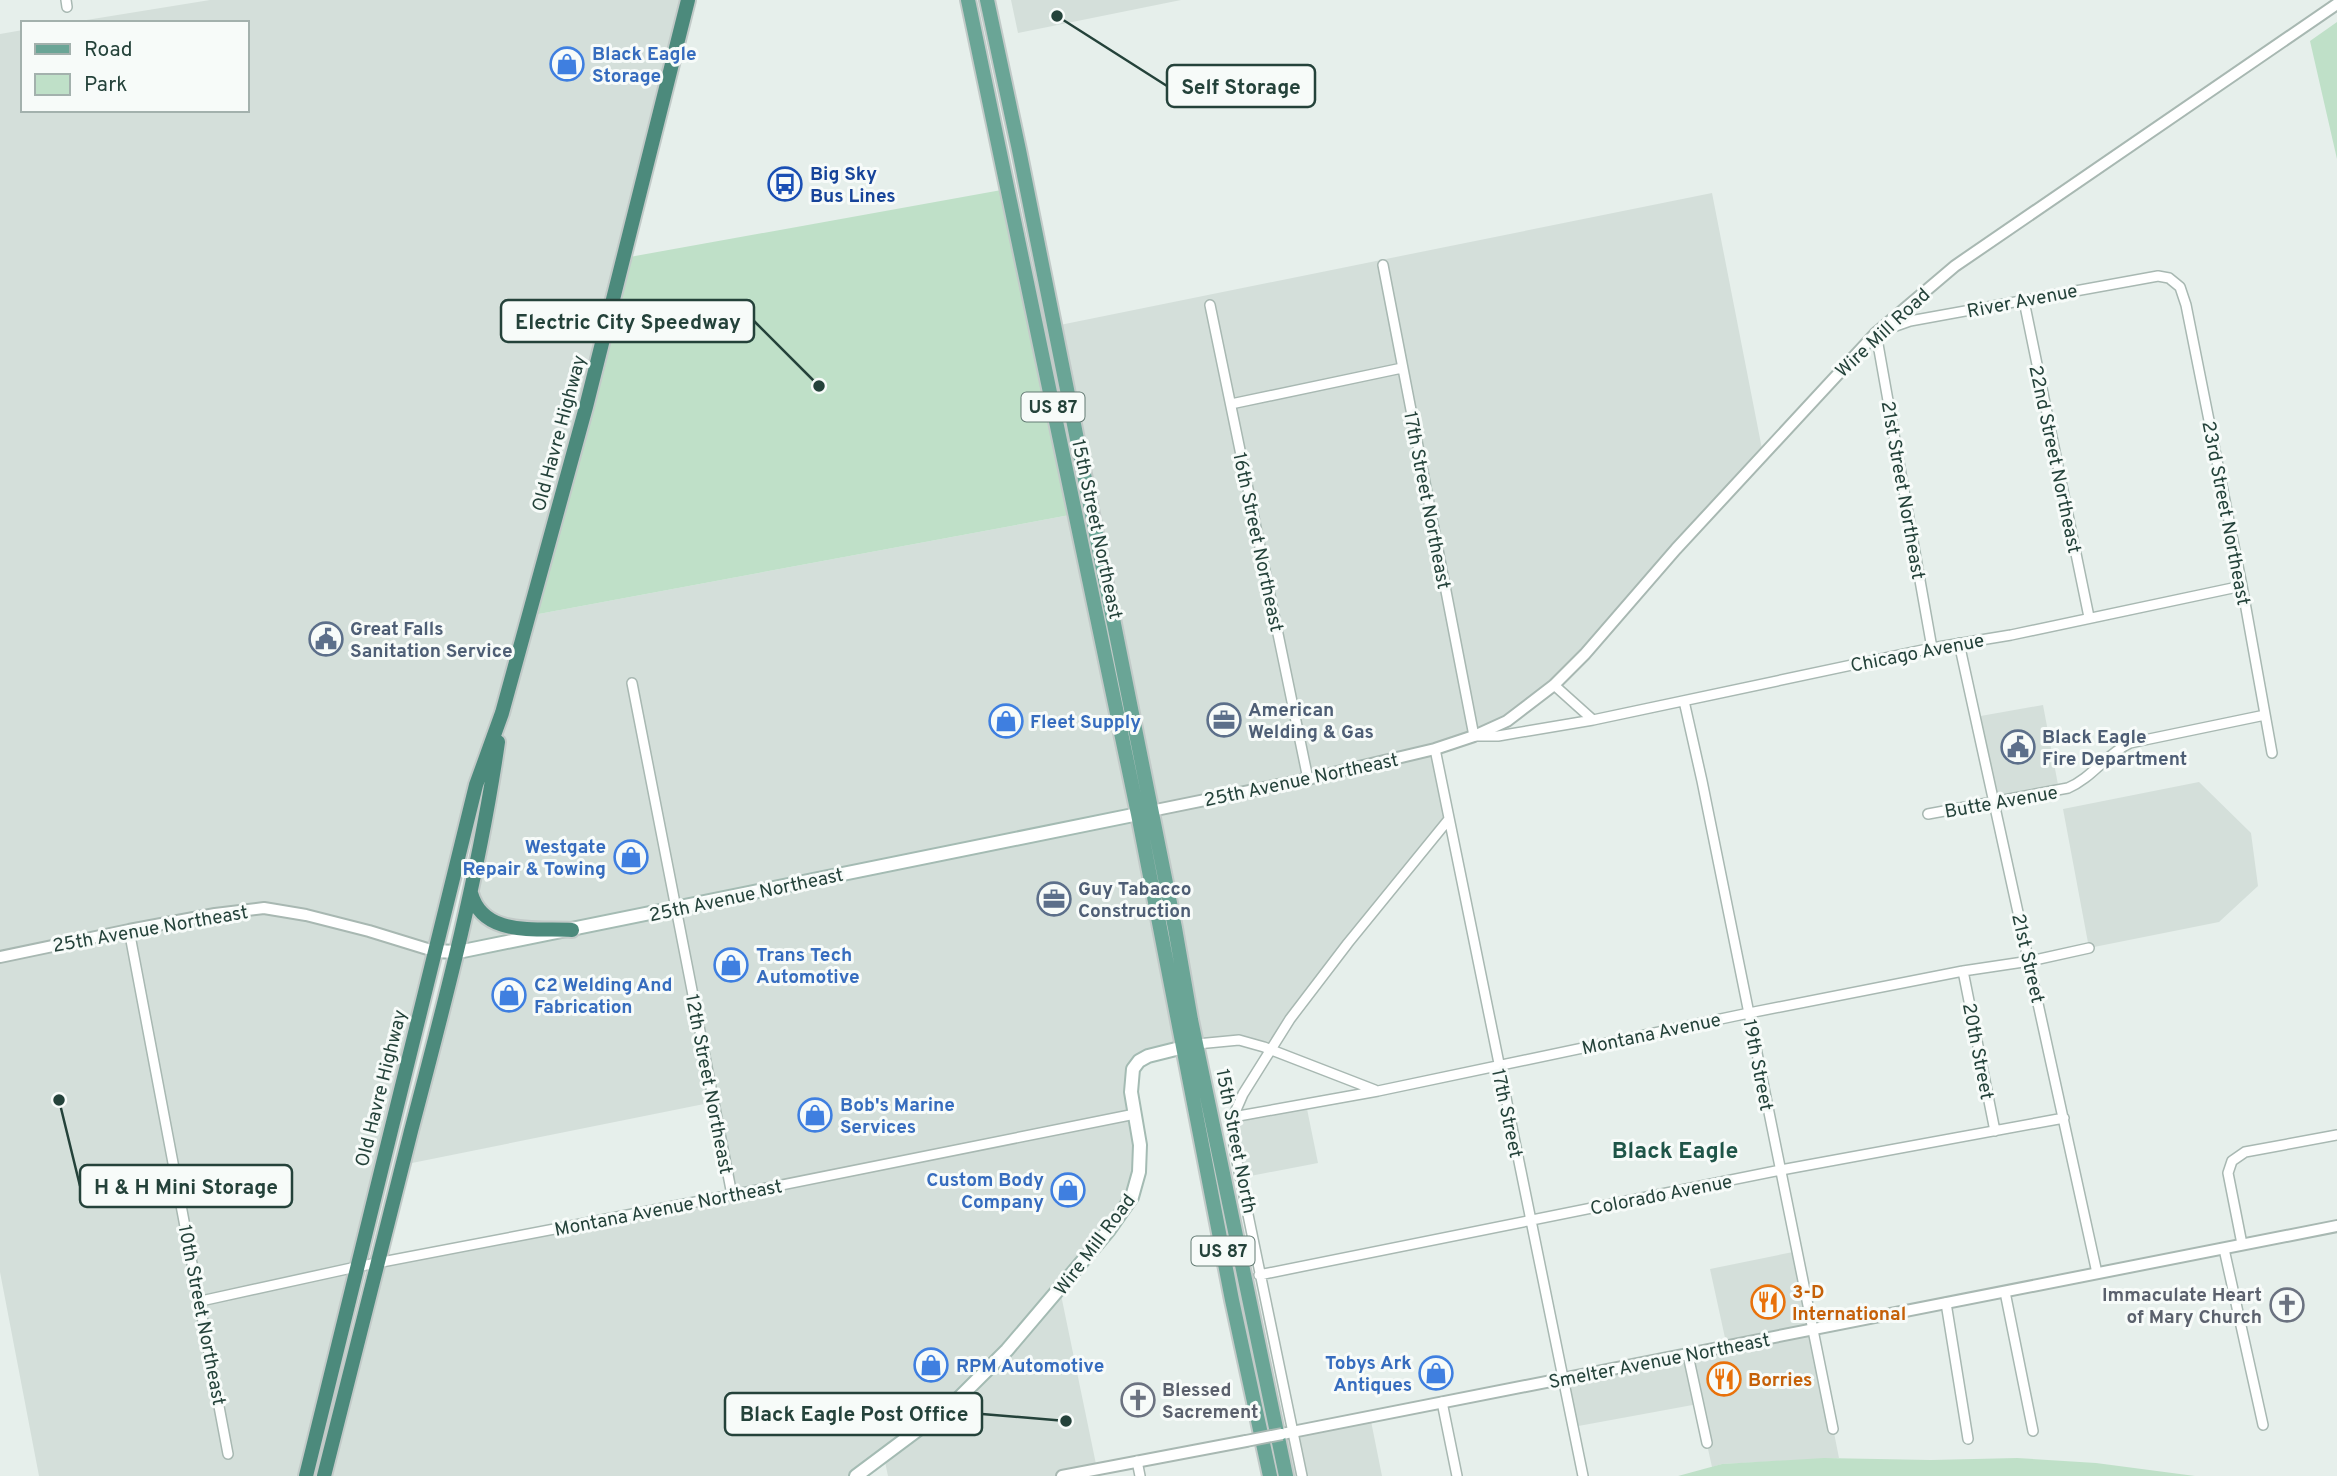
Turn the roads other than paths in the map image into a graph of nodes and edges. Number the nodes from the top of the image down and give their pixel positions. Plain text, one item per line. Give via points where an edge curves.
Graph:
1 (688, 0) edge
2 (968, 0) edge
3 (987, 0) edge
4 (2337, 4) edge
5 (1383, 265) dead end
6 (2169, 278) joint
7 (2024, 301) junction
8 (1210, 304) dead end
9 (1876, 332) junction
10 (1402, 368) junction
11 (1231, 404) junction
12 (2242, 586) junction
13 (2089, 617) junction
14 (1959, 643) junction
15 (1932, 648) junction
16 (632, 683) dead end
17 (1554, 685) junction
18 (1684, 701) junction
19 (502, 713) junction
20 (2265, 715) junction
21 (1593, 720) junction
22 (1489, 729) joint
23 (1474, 736) junction
24 (1435, 749) junction
25 (2272, 753) dead end
26 (1308, 779) junction
27 (1994, 801) junction
28 (1145, 813) junction
29 (1928, 814) dead end
30 (1449, 819) junction
31 (470, 891) junction
32 (675, 909) junction
33 (129, 930) junction
34 (572, 930) junction
35 (2089, 948) dead end
36 (434, 951) junction
37 (458, 952) junction
38 (0, 957) edge
39 (2030, 961) junction
40 (1963, 971) junction
41 (1749, 1013) junction
42 (1185, 1022) joint
43 (1190, 1045) junction
44 (1271, 1049) junction
45 (1498, 1064) junction
46 (1378, 1091) junction
47 (1135, 1114) junction
48 (1233, 1117) junction
49 (2064, 1118) junction
50 (1995, 1131) junction
51 (2337, 1135) edge
52 (1781, 1170) junction
53 (732, 1195) junction
54 (1532, 1220) junction
55 (2337, 1226) edge
56 (2242, 1244) junction
57 (2224, 1249) junction
58 (377, 1264) junction
59 (356, 1267) junction
60 (2097, 1273) junction
61 (1259, 1275) junction
62 (2005, 1292) junction
63 (201, 1301) junction
64 (1945, 1303) junction
65 (1814, 1329) junction
66 (1688, 1355) junction
67 (1564, 1378) junction
68 (1442, 1402) junction
69 (2263, 1424) dead end
70 (1833, 1429) dead end
71 (2033, 1431) dead end
72 (1287, 1433) junction
73 (1968, 1439) dead end
74 (1707, 1443) dead end
75 (228, 1454) dead end
76 (1137, 1461) junction
77 (876, 1462) junction
78 (306, 1476) edge
79 (324, 1476) edge
80 (856, 1476) edge
81 (876, 1476) edge
82 (1062, 1476) edge
83 (1140, 1476) edge
84 (1270, 1476) edge
85 (1286, 1476) edge
86 (1302, 1476) edge
87 (1457, 1476) edge
88 (1583, 1476) edge

1 - 19 highway, Old Havre Highway
2 - 28 main road, 15th Street Northeast / US 87
3 - 28 main road, 15th Street Northeast / US 87
4 - 9 street, Wire Mill Road via 1955,266
5 - 10 street, 17th Street Northeast
6 - 7 street, River Avenue via 2158,276
6 - 12 street, 23rd Street Northeast via 2180,287 2186,305
7 - 9 street, River Avenue via 1910,321
7 - 13 street, 22nd Street Northeast
8 - 11 street, 16th Street Northeast
9 - 15 street, 21st Street Northeast
9 - 17 street, Wire Mill Road
10 - 11 street
10 - 23 street, 17th Street Northeast
11 - 26 street, 16th Street Northeast
12 - 13 street, Chicago Avenue
12 - 20 street, 23rd Street Northeast
13 - 14 street, Chicago Avenue
14 - 15 street, Chicago Avenue
14 - 27 street, 21st Street
15 - 18 street, Chicago Avenue
16 - 32 street, 12th Street Northeast
17 - 21 street
17 - 22 street, Wire Mill Road
18 - 21 street, Chicago Avenue
18 - 41 street, 19th Street
19 - 31 highway, Old Havre Highway
19 - 36 highway, Old Havre Highway via 476,785
20 - 25 street, 23rd Street Northeast
20 - 27 street, Butte Avenue via 2130,743 2068,788
21 - 23 street, Chicago Avenue via 1508,735
22 - 23 street, 25th Avenue Northeast
23 - 24 street, 25th Avenue Northeast
24 - 26 street, 25th Avenue Northeast
24 - 30 street, 17th Street
26 - 28 street, 25th Avenue Northeast
27 - 29 street, Butte Avenue
27 - 39 street, 21st Street
28 - 32 main road, 25th Avenue Northeast
28 - 42 main road, 15th Street Northeast / US 87 via 1175,928
30 - 44 street via 1348,943
30 - 45 street, 17th Street
31 - 34 highway via 481,914 499,924
31 - 37 highway, Old Havre Highway
32 - 34 main road, 25th Avenue Northeast
32 - 53 street, 12th Street Northeast
33 - 36 street, 25th Avenue Northeast via 264,908 306,915
33 - 38 street, 25th Avenue Northeast
33 - 63 street, 10th Street Northeast
34 - 37 main road, 25th Avenue Northeast
35 - 39 street, Montana Avenue
36 - 37 main road, 25th Avenue Northeast
36 - 59 highway, Old Havre Highway
37 - 58 highway, Old Havre Highway
39 - 40 street, Montana Avenue
39 - 49 street, 21st Street
40 - 41 street, Montana Avenue
40 - 50 street, 20th Street
41 - 45 street, Montana Avenue
41 - 52 street, 19th Street
42 - 43 main road, 15th Street North / US 87
43 - 44 street, Wire Mill Road via 1239,1040
43 - 47 main road, Wire Mill Road via 1139,1061 1131,1079
43 - 84 main road, 15th Street North / US 87 via 1232,1300
43 - 85 main road, 15th Street North / US 87
44 - 46 street
44 - 48 street, 15th Street North
45 - 46 street, Montana Avenue
45 - 54 street, 17th Street
46 - 48 street, Montana Avenue
47 - 53 street, Montana Avenue Northeast
47 - 77 main road, Wire Mill Road via 1139,1172 1132,1197 1110,1230 964,1394
48 - 61 street, 15th Street North via 1234,1147
49 - 50 street, Colorado Avenue
49 - 60 street, 21st Street
50 - 52 street, Colorado Avenue
51 - 56 street via 2245,1152 2232,1161 2228,1172
52 - 54 street, Colorado Avenue
52 - 65 street, 19th Street
53 - 58 street, Montana Avenue Northeast
54 - 61 street, Colorado Avenue
54 - 67 street, 17th Street
55 - 56 street, Smelter Avenue Northeast
56 - 57 street, Smelter Avenue Northeast
57 - 60 street, Smelter Avenue Northeast
57 - 69 street
58 - 59 street, Montana Avenue Northeast
58 - 79 highway, Old Havre Highway
59 - 63 street, Montana Avenue Northeast
59 - 78 highway, Old Havre Highway
60 - 62 street, Smelter Avenue Northeast
61 - 72 street, 15th Street North
62 - 64 street, Smelter Avenue Northeast
62 - 71 street
63 - 75 street, 10th Street Northeast
64 - 65 street, Smelter Avenue Northeast
64 - 73 street
65 - 66 street, Smelter Avenue Northeast
65 - 70 street, 19th Street
66 - 67 street, Smelter Avenue Northeast
66 - 74 street
67 - 68 street, Smelter Avenue Northeast
67 - 88 street, 17th Street
68 - 72 street, Smelter Avenue Northeast
68 - 87 street
72 - 76 street, Smelter Avenue Northeast, bridge
72 - 86 street, 15th Street North
76 - 82 street, Smelter Avenue Northeast
76 - 83 street
77 - 80 main road, Wire Mill Road
77 - 81 main road

